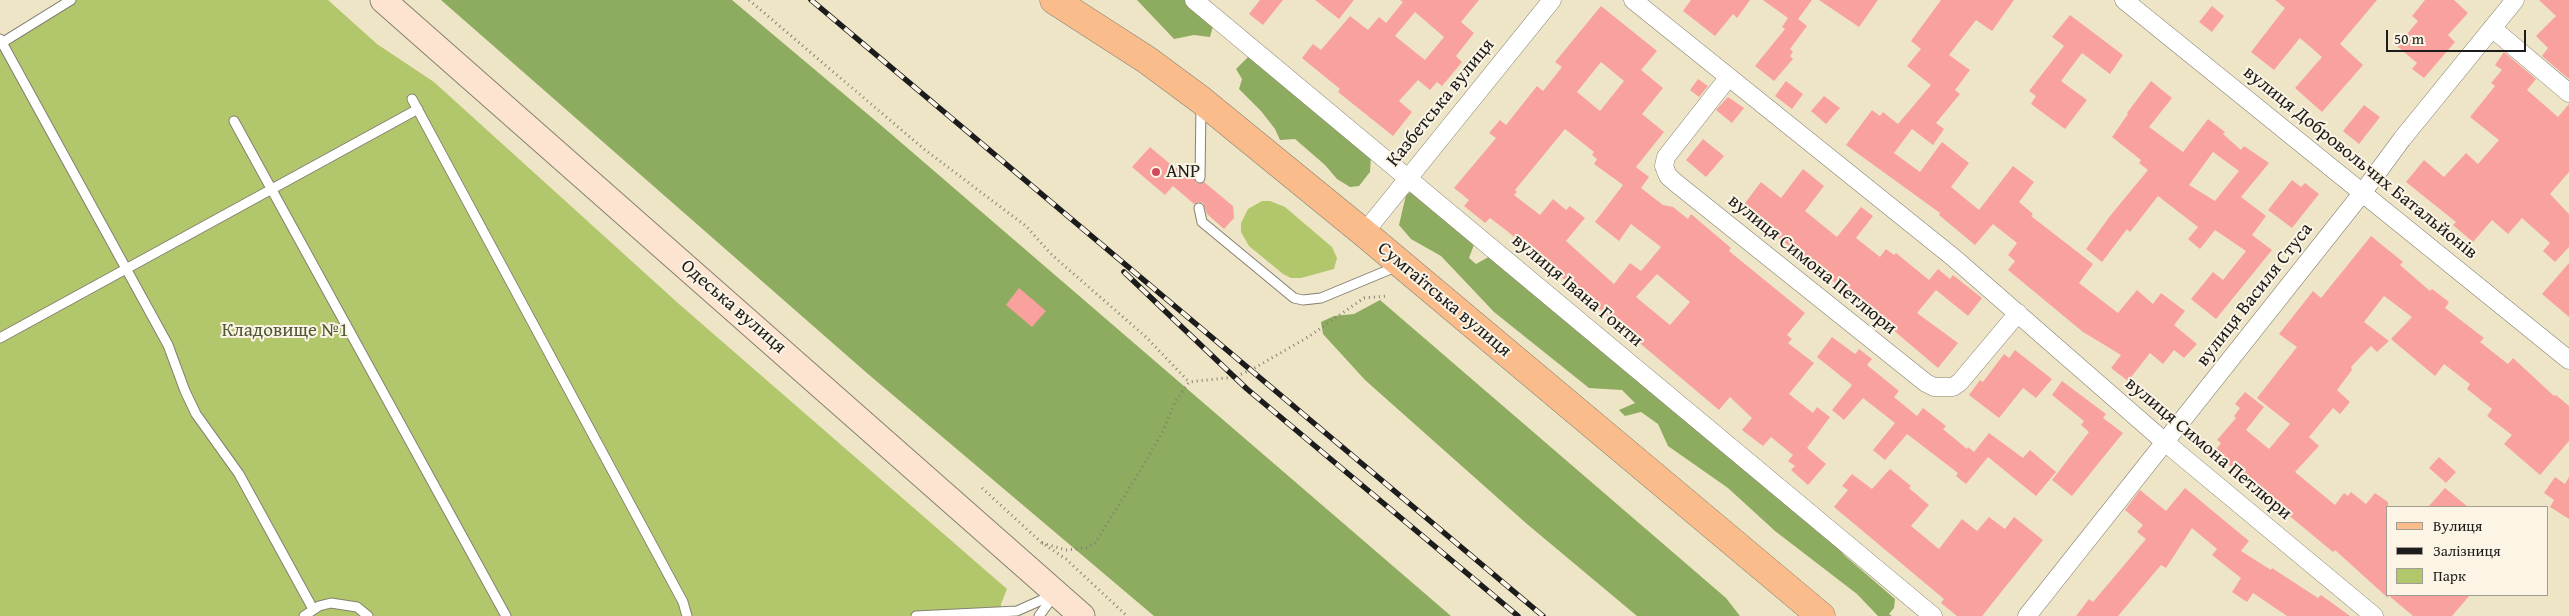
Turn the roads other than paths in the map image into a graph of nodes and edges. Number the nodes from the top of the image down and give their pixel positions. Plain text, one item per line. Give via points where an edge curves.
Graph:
1 (71, 0) edge
2 (383, 0) edge
3 (1054, 0) edge
4 (1194, 0) edge
5 (1552, 0) edge
6 (1633, 0) edge
7 (2124, 0) edge
8 (2515, 0) edge
9 (2492, 28) junction
10 (1, 42) edge
11 (1728, 78) junction
12 (2569, 93) edge
13 (412, 99) dead end
14 (1201, 100) junction
15 (418, 109) junction
16 (234, 120) dead end
17 (1408, 177) junction
18 (1200, 178) dead end
19 (271, 188) junction
20 (2363, 192) junction
21 (1199, 208) dead end
22 (1364, 233) junction
23 (1401, 264) junction
24 (126, 268) junction
25 (2018, 313) junction
26 (0, 338) edge
27 (2569, 360) edge
28 (2166, 443) junction
29 (1068, 607) edge
30 (313, 609) junction
31 (304, 616) edge
32 (368, 616) edge
33 (506, 616) edge
34 (687, 616) edge
35 (916, 616) edge
36 (1039, 616) edge
37 (1821, 616) edge
38 (1933, 616) edge
39 (2027, 616) edge
40 (2374, 616) edge

1 - 10 lane
2 - 29 main road, Одеська вулиця via 962,508
3 - 14 main road, Сумгаїтська вулиця via 1147,60
4 - 17 street, вулиця Івана Гонти
5 - 17 street, Казбетська вулиця
6 - 11 street, вулиця Симона Петлюри
7 - 20 street, вулиця Добровольчих Батальйонів
8 - 9 street, вулиця Василя Стуса
9 - 12 street
9 - 20 street, вулиця Василя Стуса
10 - 24 lane
11 - 25 street, вулиця Симона Петлюри via 1910,222
11 - 25 street, вулиця Симона Петлюри via 1666,157 1664,166 1676,183 1934,387 1953,387 1960,382
13 - 15 lane
14 - 18 lane
14 - 22 main road, Сумгаїтська вулиця
15 - 19 lane
15 - 34 lane via 683,602
16 - 19 lane
17 - 22 street, Казбетська вулиця
17 - 38 street, вулиця Івана Гонти
19 - 24 lane
19 - 33 lane
20 - 27 street, вулиця Добровольчих Батальйонів
20 - 28 street, вулиця Василя Стуса
21 - 23 lane via 1202,222 1294,298 1321,298
22 - 23 main road, Сумгаїтська вулиця
23 - 37 main road, Сумгаїтська вулиця
24 - 26 lane
24 - 30 lane via 168,345 196,414 239,474
25 - 28 street, вулиця Симона Петлюри
28 - 39 street, вулиця Василя Стуса
28 - 40 street, вулиця Симона Петлюри
29 - 35 lane
29 - 36 lane
30 - 31 lane
30 - 32 lane via 331,602 345,603

